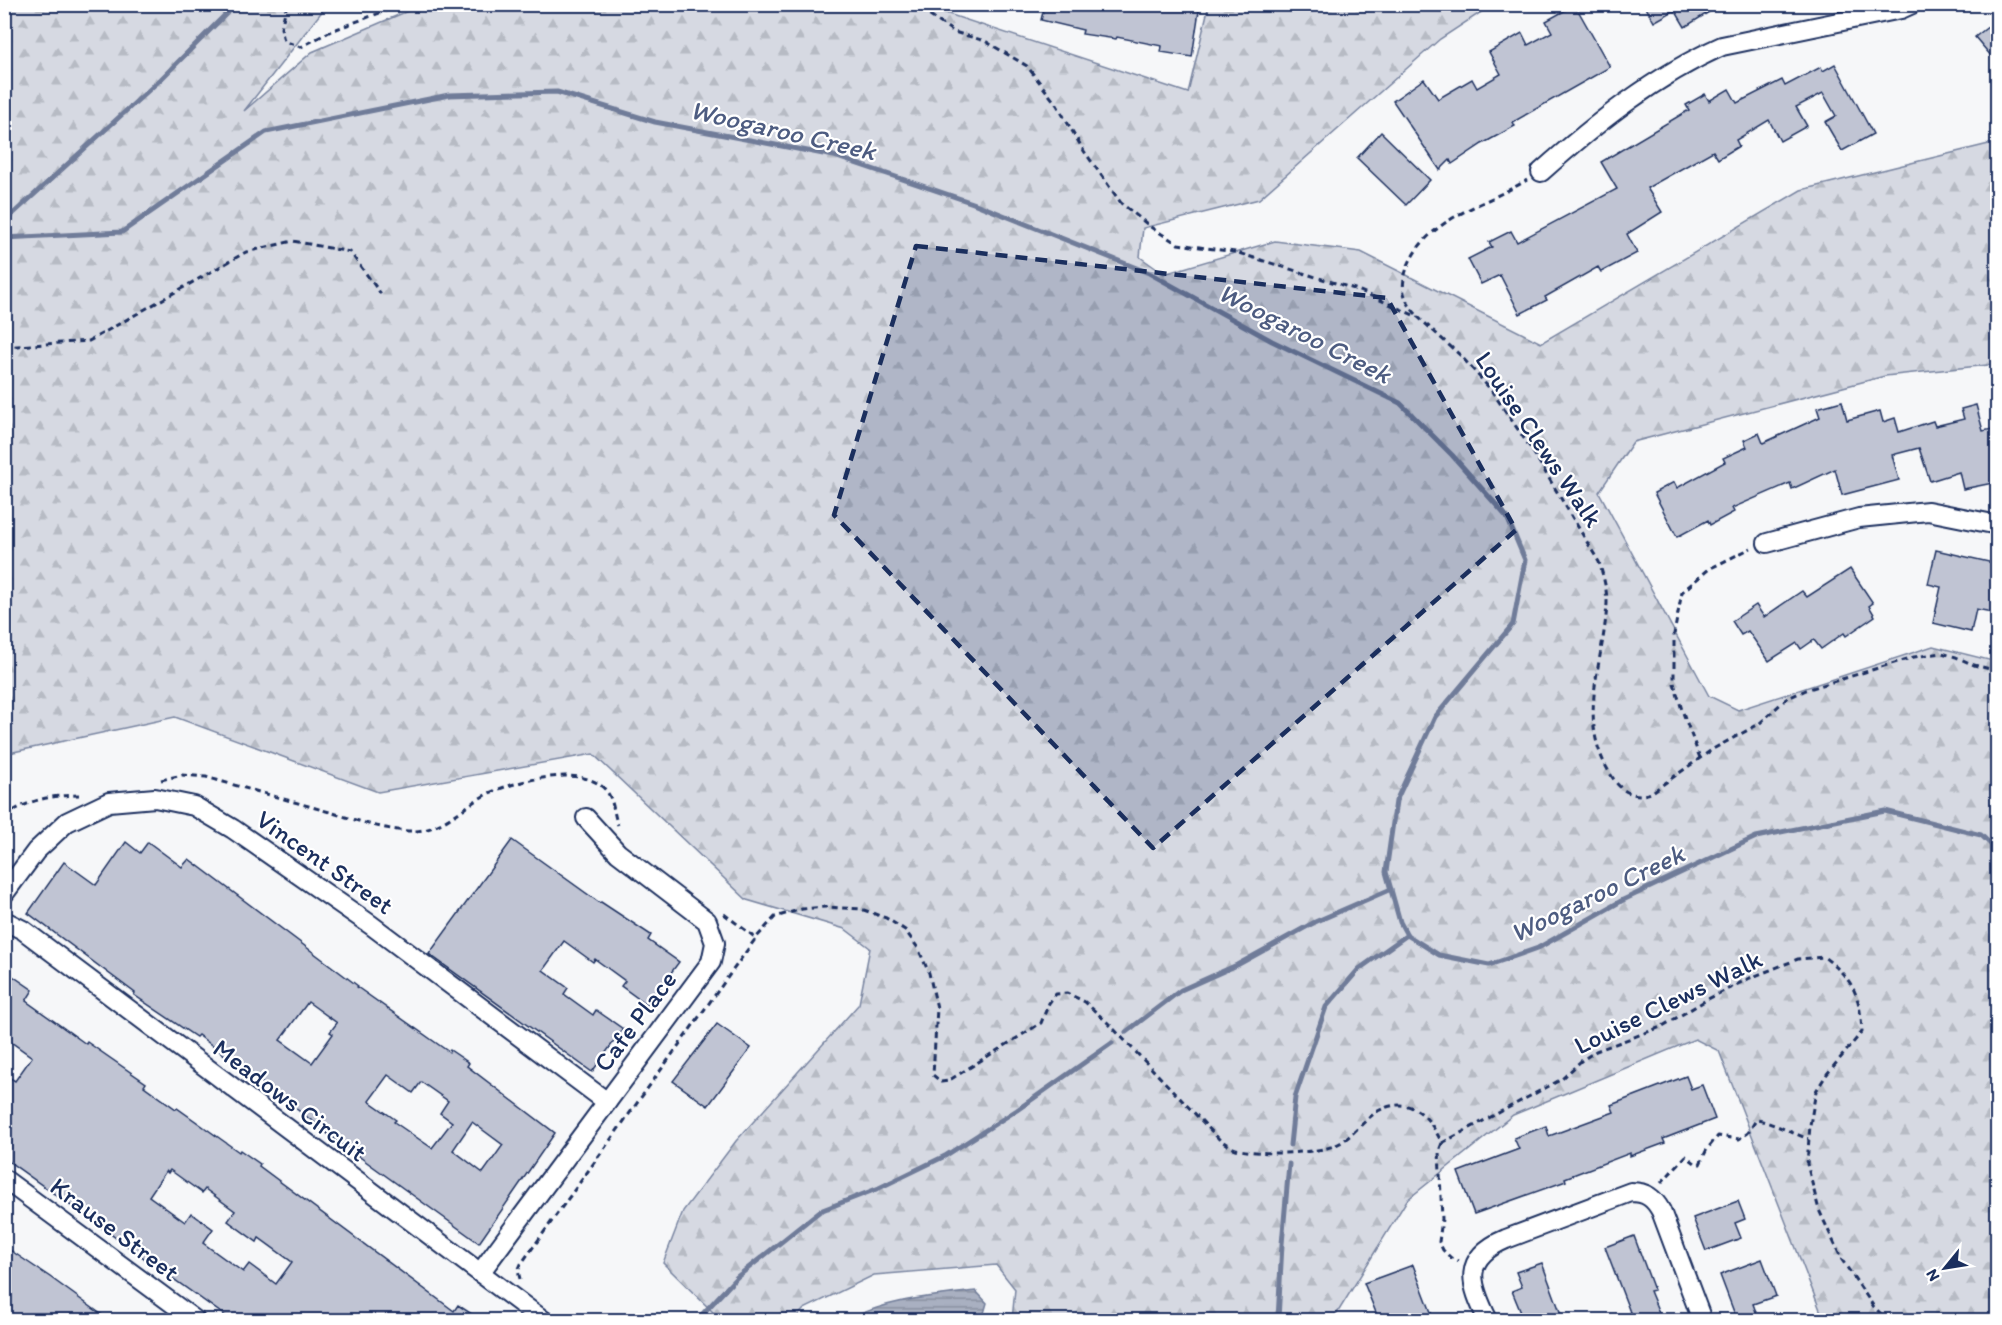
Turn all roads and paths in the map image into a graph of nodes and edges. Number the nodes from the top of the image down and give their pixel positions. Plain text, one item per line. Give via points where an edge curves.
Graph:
1 (287, 4) edge
2 (404, 4) edge
3 (912, 4) edge
4 (1912, 4) edge
5 (1541, 172) joint
6 (381, 294) dead end
7 (1418, 317) junction
8 (4, 346) edge
9 (1998, 525) edge
10 (1767, 543) joint
11 (1998, 671) edge
12 (1700, 758) junction
13 (156, 782) dead end
14 (80, 795) dead end
15 (4, 816) edge
16 (586, 818) dead end
17 (620, 829) dead end
18 (4, 894) edge
19 (719, 910) dead end
20 (4, 923) edge
21 (756, 938) junction
22 (607, 1102) junction
23 (1809, 1139) junction
24 (1442, 1143) junction
25 (4, 1179) edge
26 (1650, 1196) junction
27 (1475, 1268) junction
28 (480, 1274) junction
29 (523, 1285) dead end
30 (195, 1320) edge
31 (543, 1320) edge
32 (1488, 1320) edge
33 (1702, 1320) edge
34 (1887, 1320) edge

1 - 2 path via 280,28 284,41 301,47 331,31
3 - 7 path, Louise Clews Walk via 954,33 985,41 1027,66 1121,203 1152,228 1178,244 1234,252 1358,290
4 - 5 street via 1722,46 1696,58 1603,118
5 - 7 path via 1459,214 1426,238 1402,281 1406,302
6 - 8 path via 350,252 293,241 246,252 88,341
7 - 12 path, Louise Clews Walk via 1491,390 1599,562 1607,602 1592,707 1595,741 1605,768 1618,787 1642,796
9 - 10 street via 1928,511 1859,518
10 - 12 path via 1744,550 1709,569 1682,592 1674,634 1674,683
11 - 12 path, Louise Clews Walk via 1942,653 1914,657 1786,699 1759,724
13 - 17 path via 182,775 206,777 374,825 415,831 443,823 492,792 553,776 580,777 600,784 609,795
14 - 15 path via 42,798
16 - 22 street, Cafe Place via 618,853 707,921 715,942 711,962
18 - 22 street, Vincent Street via 36,851 67,822 109,802 155,798 194,806 371,925
19 - 21 path
20 - 28 street, Meadows Circuit via 22,930
21 - 24 path via 775,917 825,907 861,909 906,930 929,973 937,1008 933,1075 941,1082 948,1082 1041,1023 1048,1002 1056,994 1067,993 1085,1002 1109,1024 1233,1149 1316,1151 1339,1143 1377,1111 1395,1105 1411,1106 1424,1114
21 - 29 path via 520,1264 518,1277
22 - 28 street, Cafe Place
23 - 24 path, Louise Clews Walk via 1816,1091 1862,1032 1861,1005 1848,978 1824,957 1798,959 1750,978 1661,1027 1596,1051 1562,1079
23 - 26 path via 1756,1120 1739,1139 1718,1136 1700,1164 1686,1156
23 - 34 path, Louise Clews Walk via 1806,1164 1819,1210 1842,1260
24 - 27 path via 1439,1242 1451,1258
25 - 30 street, Krause Street
26 - 27 street via 1640,1192 1623,1194 1506,1239 1478,1258
26 - 33 street via 1665,1219
27 - 32 street via 1475,1295
28 - 31 street, Meadows Circuit

